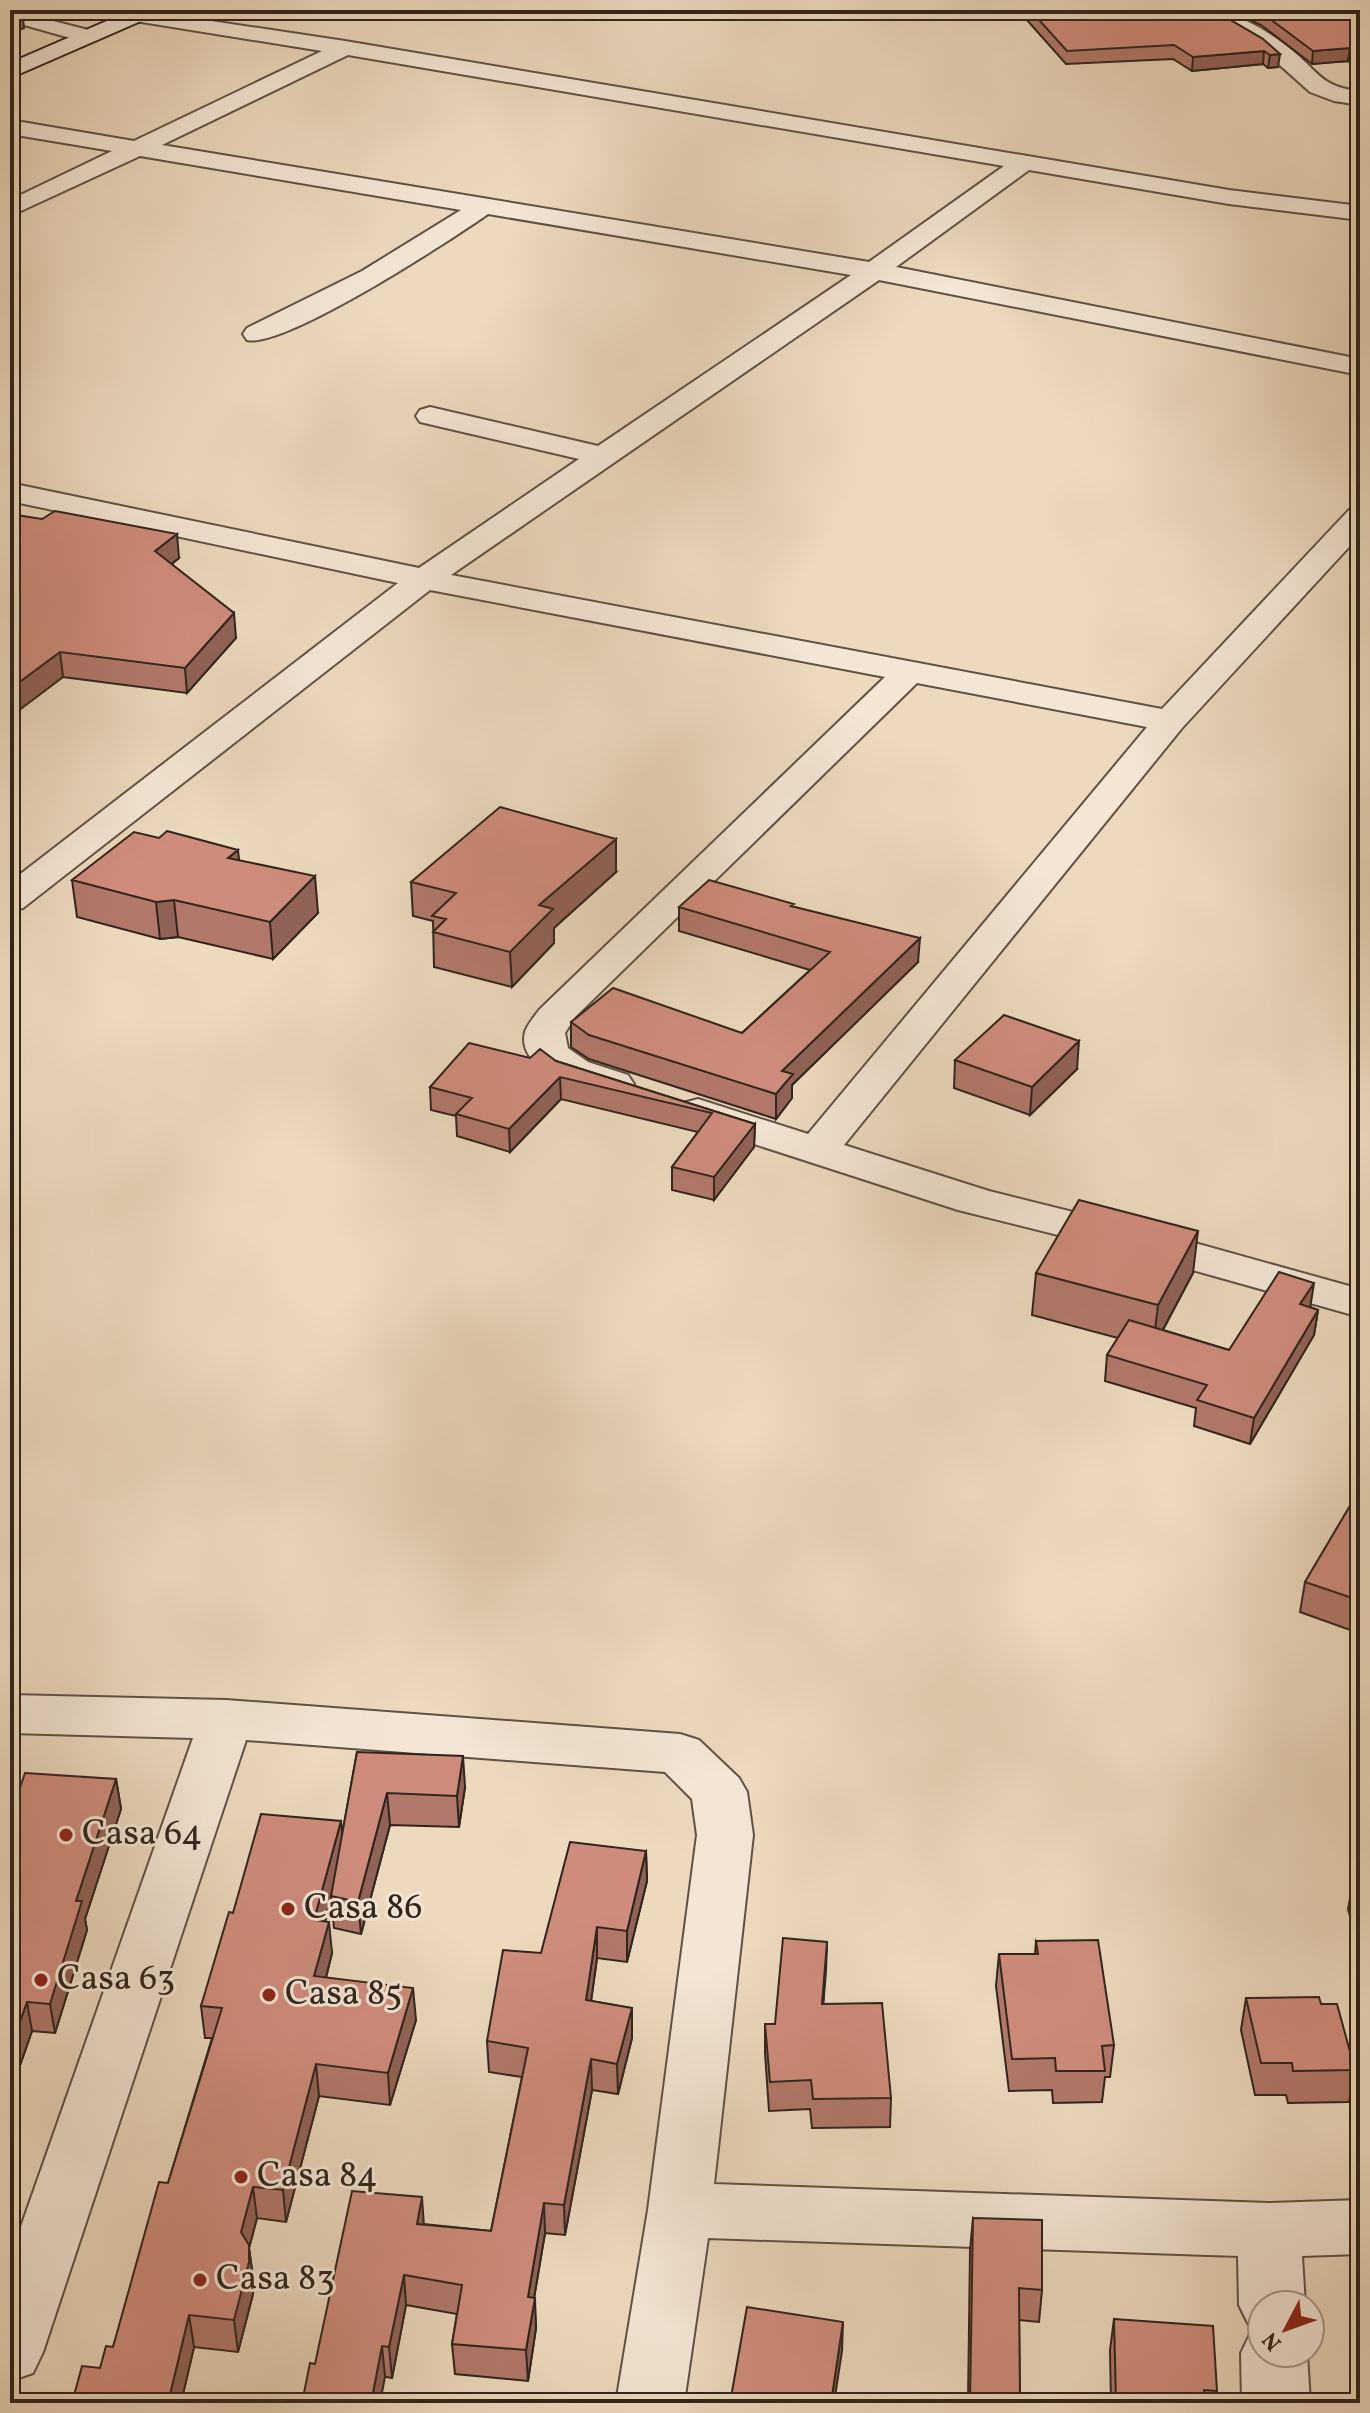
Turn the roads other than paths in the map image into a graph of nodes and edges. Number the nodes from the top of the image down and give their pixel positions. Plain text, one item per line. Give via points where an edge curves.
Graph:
1 (1203, 10) edge
2 (143, 13) edge
3 (10, 14) edge
4 (88, 37) junction
5 (345, 48) junction
6 (10, 71) edge
7 (1360, 98) edge
8 (10, 127) edge
9 (135, 149) junction
10 (1025, 162) junction
11 (1347, 189) dead end
12 (1297, 204) junction
13 (480, 208) junction
14 (10, 209) edge
15 (1360, 213) edge
16 (874, 271) junction
17 (257, 334) dead end
18 (1360, 367) edge
19 (430, 416) dead end
20 (602, 456) junction
21 (10, 492) edge
22 (1360, 517) edge
23 (424, 579) junction
24 (910, 671) junction
25 (1170, 721) junction
26 (10, 900) edge
27 (816, 1152) junction
28 (1360, 1303) edge
29 (10, 1714) edge
30 (226, 1719) junction
31 (680, 2210) junction
32 (1360, 2227) edge
33 (1269, 2230) junction
34 (1271, 2289) edge
35 (10, 2352) edge
36 (1275, 2369) edge
37 (650, 2403) edge
38 (1276, 2403) edge

1 - 7 street via 1272,46 1319,91
2 - 4 street
2 - 5 street
3 - 4 street
4 - 6 street
5 - 9 street
5 - 10 street
8 - 9 street
9 - 13 street
9 - 14 street
10 - 12 street
10 - 16 street
11 - 12 street
12 - 15 street
13 - 16 street
13 - 17 street via 392,268
16 - 18 street
16 - 20 street
19 - 20 street
20 - 23 street
21 - 23 street
22 - 25 street
23 - 24 street
23 - 26 street
24 - 25 street
24 - 27 street via 559,1010 545,1033 548,1053 573,1071
25 - 27 street
27 - 28 street via 974,1201
29 - 30 street
30 - 31 street via 680,1754 719,1792 725,1835
30 - 35 street
31 - 33 street
31 - 37 street
32 - 33 street
33 - 34 street
36 - 38 street

